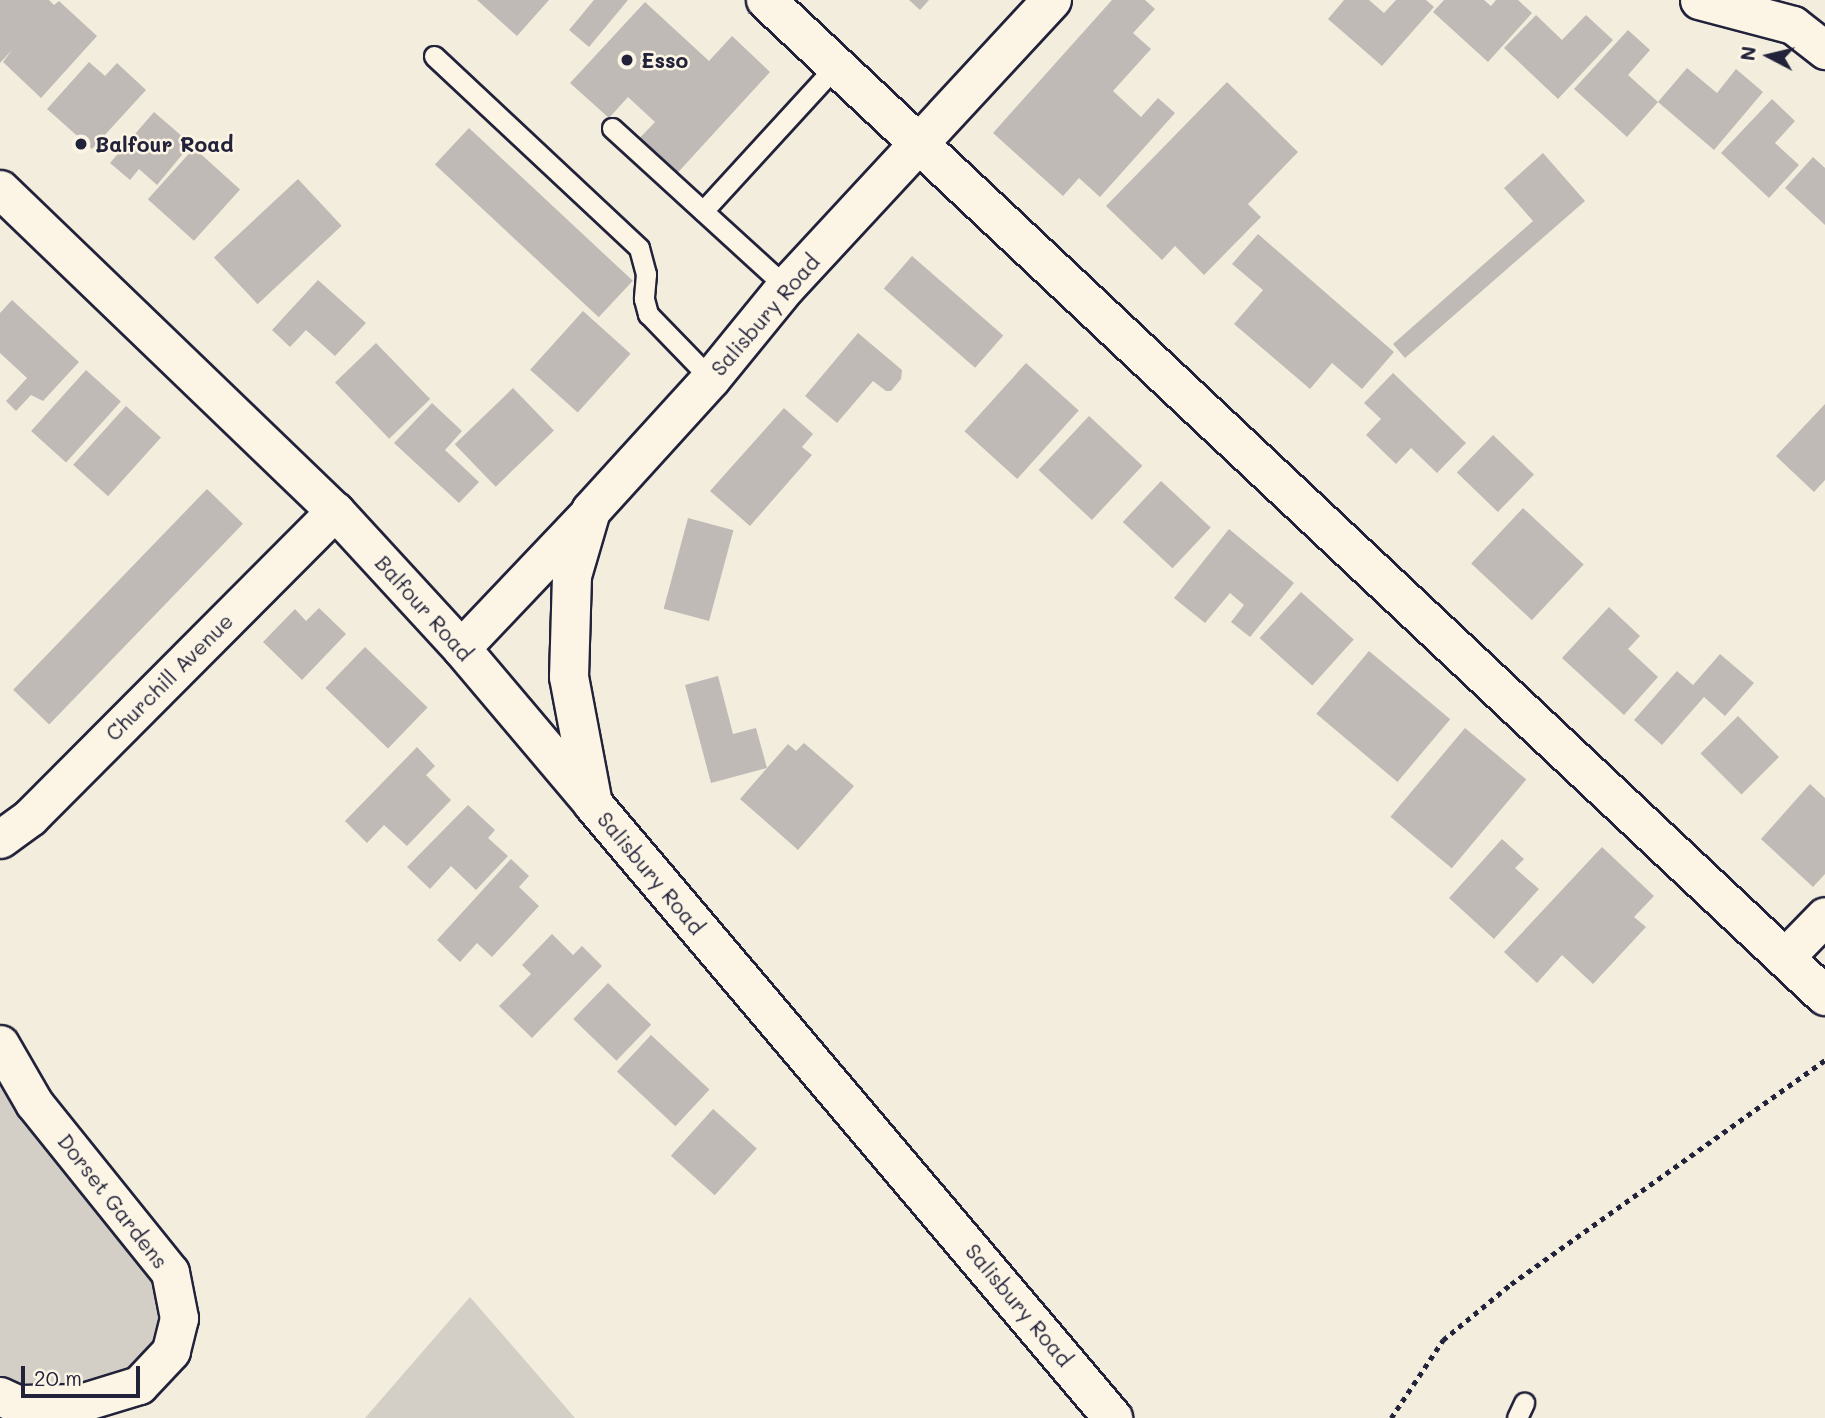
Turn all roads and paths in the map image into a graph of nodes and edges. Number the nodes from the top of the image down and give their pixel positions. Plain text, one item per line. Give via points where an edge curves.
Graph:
1 (766, 0) edge
2 (1052, 0) edge
3 (1699, 0) edge
4 (1825, 50) edge
5 (434, 56) dead end
6 (837, 65) junction
7 (612, 128) dead end
8 (920, 143) junction
9 (0, 189) edge
10 (703, 211) junction
11 (786, 287) junction
12 (710, 379) junction
13 (335, 511) junction
14 (591, 511) junction
15 (461, 648) junction
16 (593, 804) junction
17 (0, 839) edge
18 (1825, 916) edge
19 (1785, 957) junction
20 (1825, 996) edge
21 (0, 1044) edge
22 (1825, 1060) edge
23 (0, 1396) edge
24 (1113, 1418) edge
25 (1391, 1418) edge

1 - 6 street
2 - 8 street, Salisbury Road
3 - 4 street via 1794,25
5 - 12 lane via 639,248 648,314
6 - 8 street
6 - 10 lane
7 - 10 lane
8 - 11 street, Salisbury Road
8 - 19 street
9 - 13 street, Balfour Road
10 - 11 lane
11 - 12 street, Salisbury Road
12 - 14 street, Salisbury Road
13 - 15 street, Balfour Road
13 - 17 street, Churchill Avenue via 30,817
14 - 15 street
14 - 16 street, Salisbury Road via 572,576 569,677
15 - 16 street, Balfour Road
16 - 24 street, Salisbury Road
18 - 19 street
19 - 20 street
21 - 23 street, Dorset Gardens via 34,1103 170,1272 180,1318 171,1351 139,1385 80,1403 17,1404
22 - 25 path via 1511,1284 1443,1339

